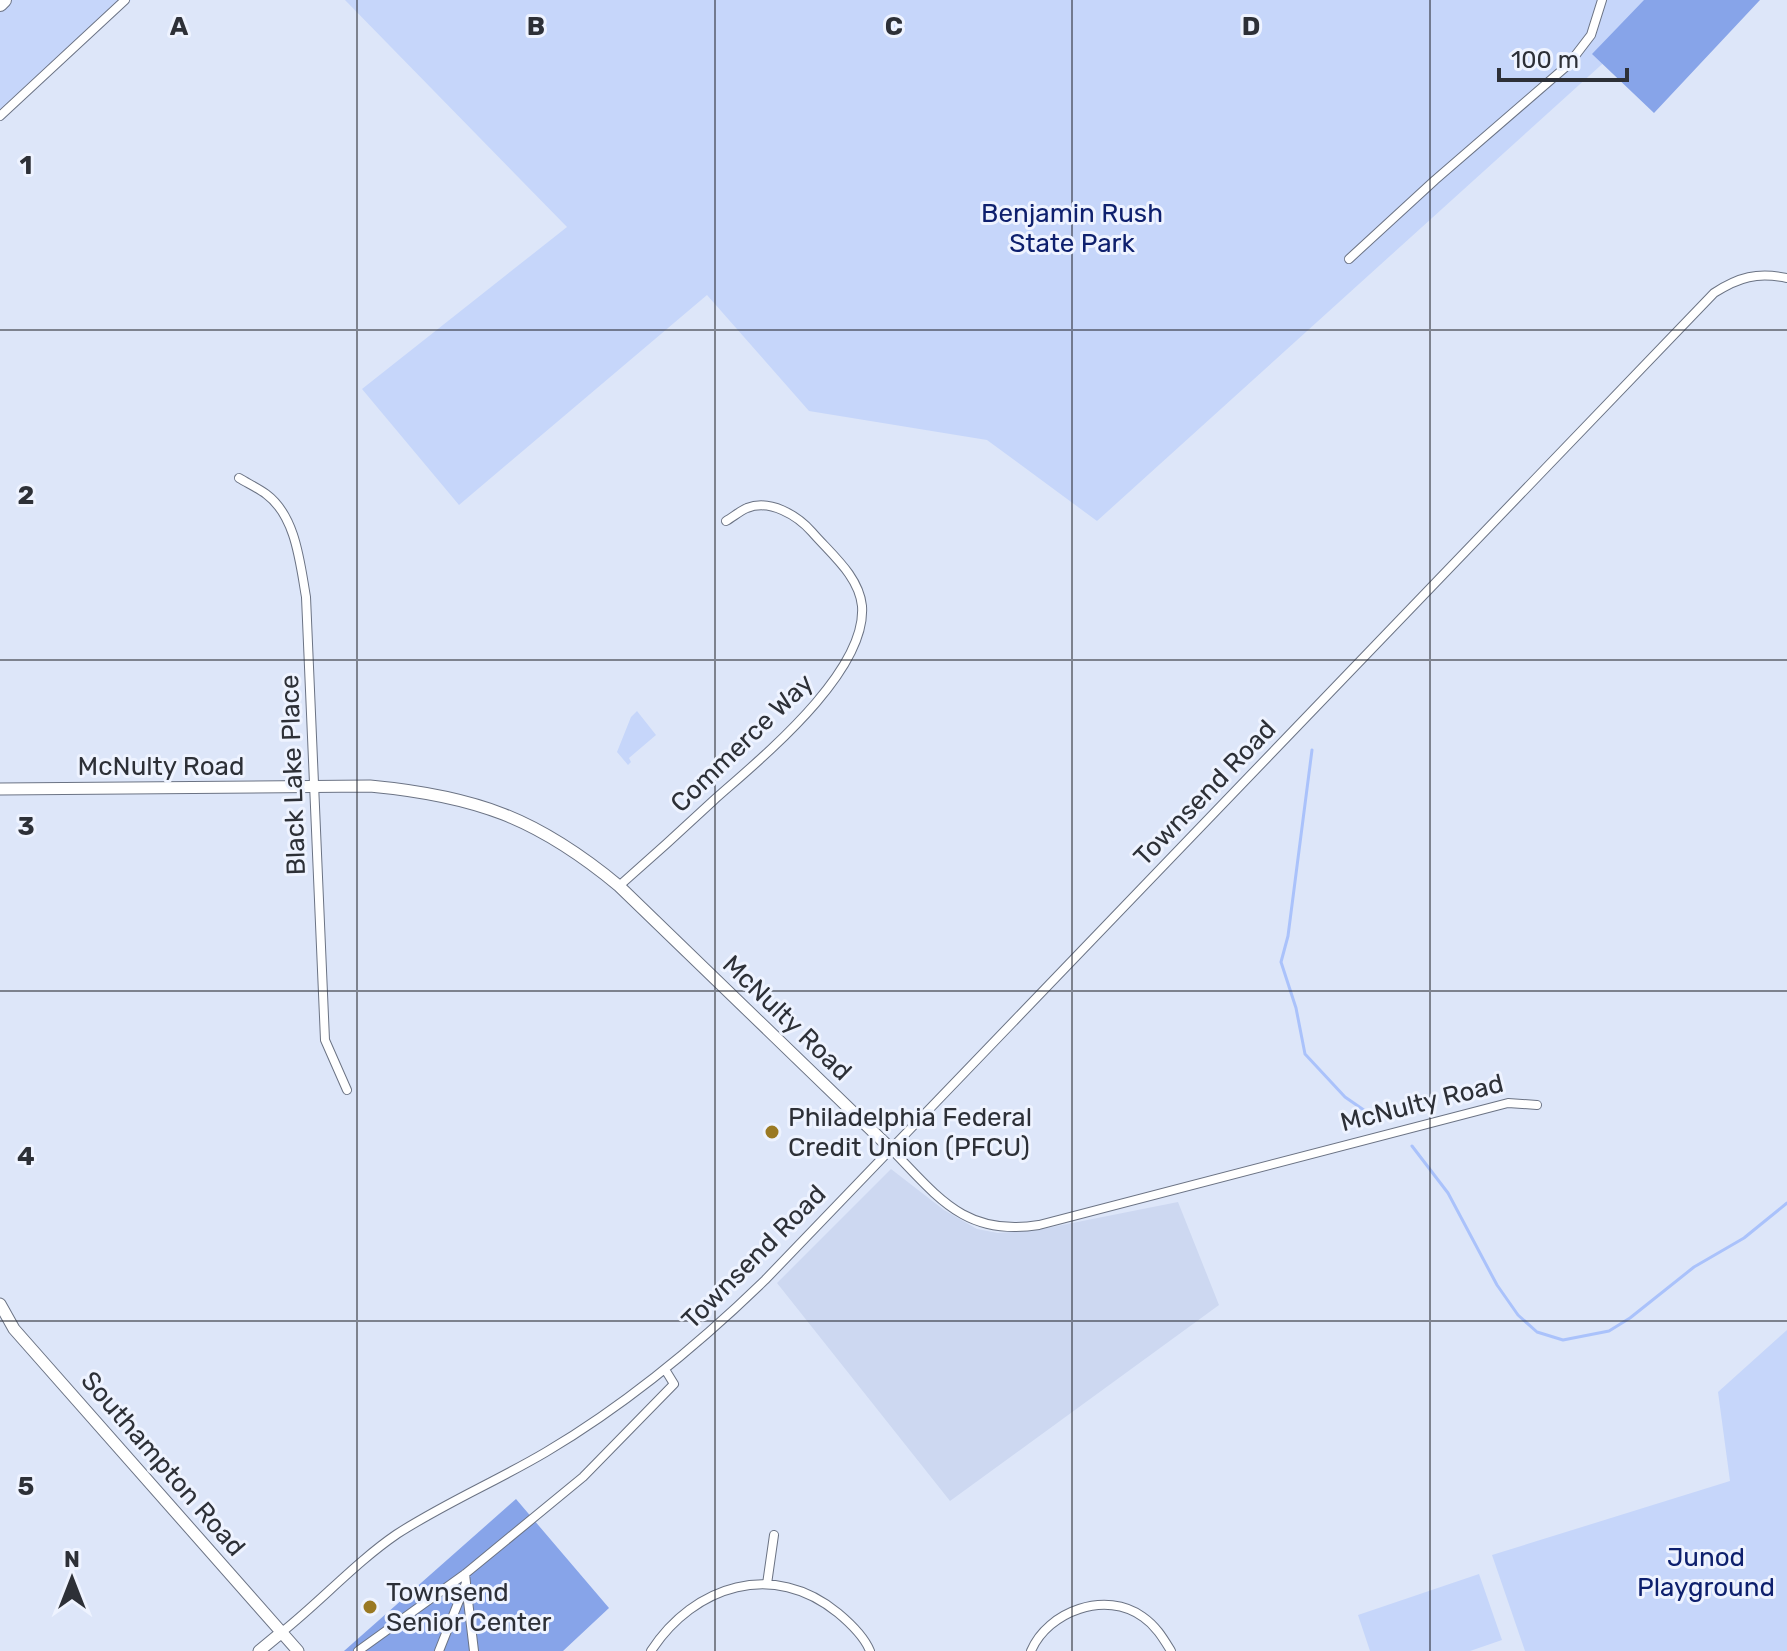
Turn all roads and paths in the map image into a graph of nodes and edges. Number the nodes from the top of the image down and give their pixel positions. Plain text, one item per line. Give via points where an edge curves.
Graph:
1 (125, 0) edge
2 (1602, 0) edge
3 (0, 116) edge
4 (1349, 259) dead end
5 (1787, 278) edge
6 (239, 478) dead end
7 (726, 521) dead end
8 (313, 788) junction
9 (0, 789) edge
10 (619, 886) junction
11 (347, 1090) dead end
12 (1537, 1105) dead end
13 (891, 1149) junction
14 (0, 1304) edge
15 (666, 1371) junction
16 (774, 1535) dead end
17 (465, 1578) junction
18 (767, 1584) junction
19 (282, 1632) junction
20 (259, 1651) edge
21 (298, 1651) edge
22 (358, 1651) edge
23 (439, 1651) edge
24 (474, 1651) edge
25 (651, 1651) edge
26 (870, 1651) edge
27 (1031, 1651) edge
28 (1171, 1651) edge

1 - 3 street
2 - 4 street via 1591,35 1568,65
5 - 13 street, Townsend Road via 1752,275 1714,293
6 - 8 street, Black Lake Place via 275,503 299,557 306,597
7 - 10 street, Commerce Way via 762,505 807,526 856,582 861,624 852,652 827,690 784,737
8 - 9 street, McNulty Road
8 - 10 street, McNulty Road via 419,791 494,809 581,854
8 - 11 street, Black Lake Place via 325,1040
10 - 13 street, McNulty Road
12 - 13 street, McNulty Road via 1508,1103 1016,1229 983,1224 945,1204
13 - 15 street, Townsend Road via 732,1313
14 - 19 street, Southampton Road via 14,1329
15 - 17 street via 674,1384 583,1477
15 - 19 street, Townsend Road via 543,1454 396,1535
16 - 18 street
17 - 22 street
17 - 23 street
17 - 24 street
18 - 25 street via 716,1593 688,1609
18 - 26 street via 825,1602 847,1620
19 - 20 street, Townsend Road
19 - 21 street, Southampton Road
27 - 28 street via 1037,1637 1072,1610 1100,1605 1141,1615

